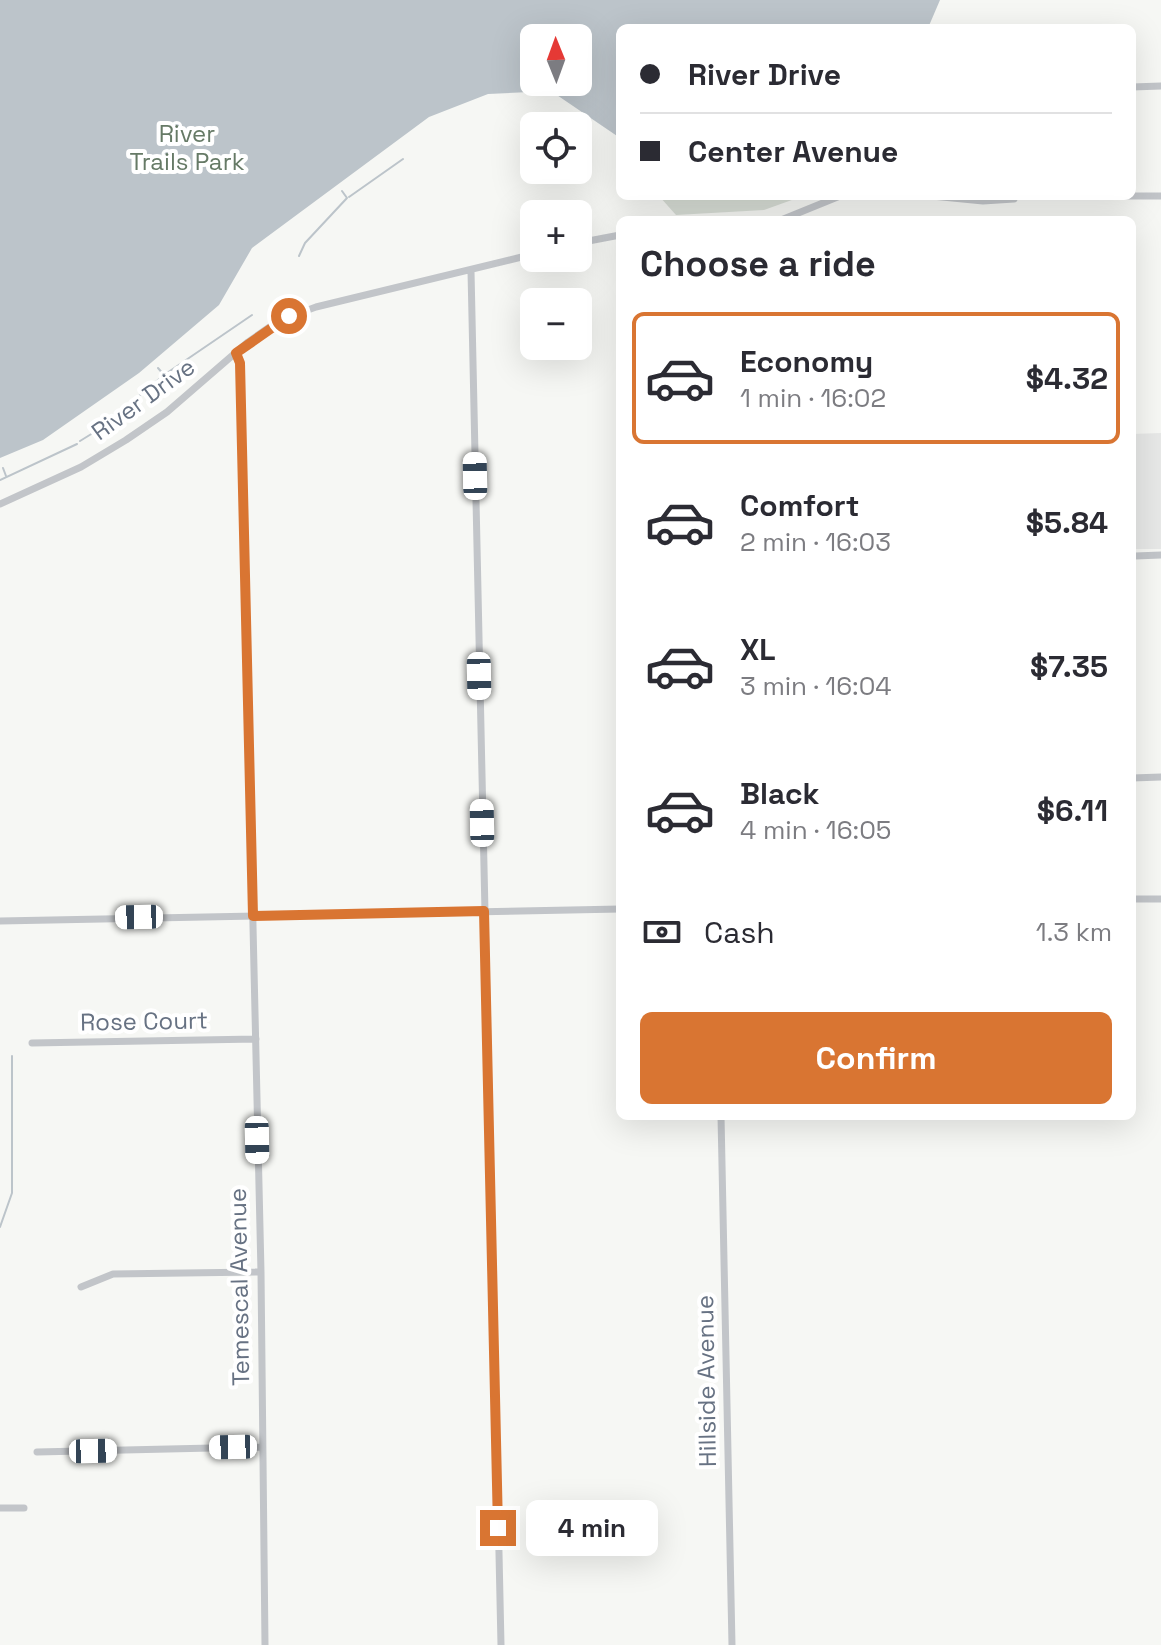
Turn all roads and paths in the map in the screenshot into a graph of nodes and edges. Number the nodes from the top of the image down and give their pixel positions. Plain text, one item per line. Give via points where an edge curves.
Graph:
1 (1161, 86) edge
2 (1136, 87) edge
3 (1136, 196) edge
4 (1161, 196) edge
5 (830, 200) edge
6 (973, 200) edge
7 (998, 200) edge
8 (791, 216) edge
9 (616, 236) edge
10 (592, 240) edge
11 (520, 258) edge
12 (471, 271) junction
13 (236, 353) junction
14 (0, 504) edge
15 (1161, 555) edge
16 (1136, 556) edge
17 (1161, 777) edge
18 (1136, 778) edge
19 (1136, 899) edge
20 (1161, 899) edge
21 (616, 909) edge
22 (484, 911) junction
23 (253, 916) junction
24 (0, 921) edge
25 (256, 1039) junction
26 (32, 1043) dead end
27 (721, 1120) edge
28 (261, 1272) junction
29 (81, 1287) dead end
30 (261, 1447) junction
31 (37, 1452) dead end
32 (0, 1508) edge
33 (24, 1508) dead end
34 (265, 1645) edge
35 (501, 1645) edge
36 (732, 1645) edge

1 - 2 street
3 - 4 street
5 - 8 street
6 - 7 street
9 - 10 street
11 - 12 street, River Drive
12 - 13 street, River Drive via 289,316
12 - 22 street
13 - 14 street, River Drive via 126,440
13 - 23 street, Temescal Avenue
15 - 16 street
17 - 18 street
19 - 20 street
21 - 22 street
22 - 23 street
22 - 35 street
23 - 24 street
23 - 25 street, Temescal Avenue
25 - 26 street, Rose Court
25 - 28 street, Temescal Avenue
27 - 36 street, Hillside Avenue
28 - 29 street via 113,1274
28 - 30 street, Temescal Avenue
30 - 31 street
30 - 34 street, Temescal Avenue
32 - 33 street

